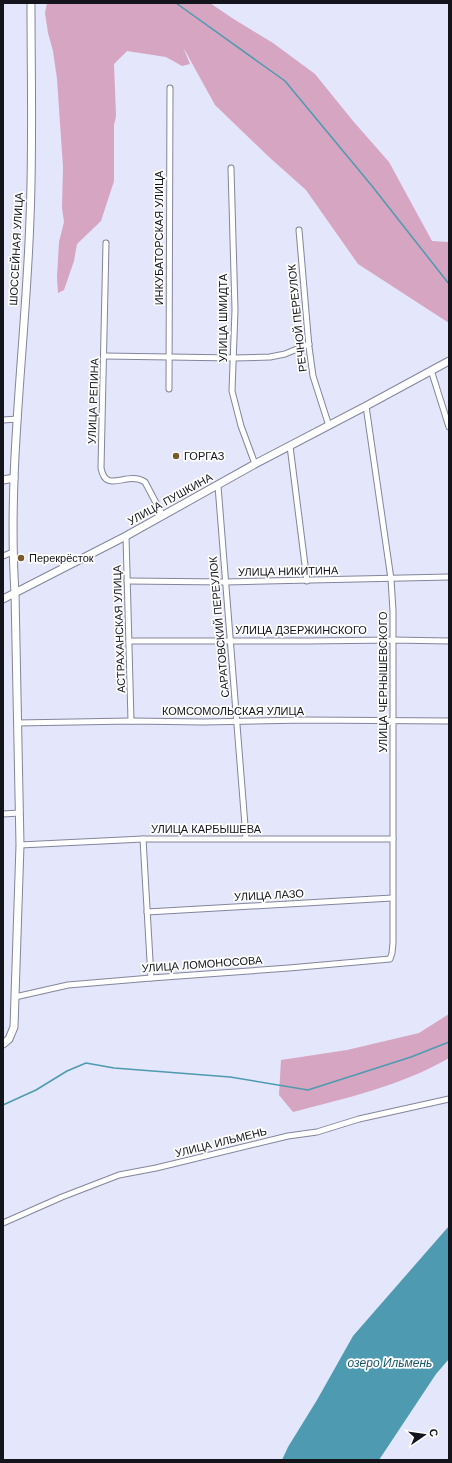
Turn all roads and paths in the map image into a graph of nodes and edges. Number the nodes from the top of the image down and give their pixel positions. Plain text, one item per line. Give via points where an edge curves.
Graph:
1 (31, 3) edge
2 (170, 88) dead end
3 (231, 168) dead end
4 (299, 230) dead end
5 (106, 243) dead end
6 (309, 344) junction
7 (105, 356) junction
8 (169, 357) junction
9 (234, 358) junction
10 (449, 361) edge
11 (431, 370) junction
12 (169, 389) dead end
13 (366, 406) junction
14 (18, 419) junction
15 (3, 420) edge
16 (329, 426) junction
17 (449, 427) edge
18 (290, 446) junction
19 (255, 464) junction
20 (14, 478) junction
21 (3, 480) edge
22 (218, 486) junction
23 (163, 516) junction
24 (126, 536) junction
25 (12, 552) junction
26 (3, 556) edge
27 (449, 578) edge
28 (391, 579) junction
29 (128, 581) junction
30 (307, 581) junction
31 (226, 582) junction
32 (15, 593) junction
33 (3, 599) edge
34 (231, 640) junction
35 (393, 640) junction
36 (129, 641) junction
37 (449, 641) edge
38 (131, 721) junction
39 (393, 721) junction
40 (449, 721) edge
41 (237, 722) junction
42 (18, 723) junction
43 (19, 812) junction
44 (3, 814) edge
45 (246, 838) junction
46 (143, 839) junction
47 (393, 839) junction
48 (20, 845) junction
49 (392, 898) junction
50 (147, 912) junction
51 (390, 958) joint
52 (151, 978) junction
53 (15, 997) junction
54 (3, 1044) edge
55 (449, 1099) edge
56 (3, 1223) edge

1 - 14 main road, ШОССЕЙНАЯ УЛИЦА via 30,218
2 - 8 street, ИНКУБАТОРСКАЯ УЛИЦА
3 - 9 street, УЛИЦА ШМИДТА
4 - 6 street, РЕЧНОЙ ПЕРЕУЛОК
5 - 7 street, УЛИЦА РЕПИНА
6 - 9 street via 286,354 270,357
6 - 16 street, РЕЧНОЙ ПЕРЕУЛОК via 313,376
7 - 8 street
7 - 23 street, УЛИЦА РЕПИНА via 101,468 103,476 112,482 140,479
8 - 9 street
8 - 12 street, ИНКУБАТОРСКАЯ УЛИЦА
9 - 19 street, УЛИЦА ШМИДТА via 232,391
10 - 11 main road, УЛИЦА ПУШКИНА
11 - 13 main road, УЛИЦА ПУШКИНА
11 - 17 street
13 - 16 main road, УЛИЦА ПУШКИНА
13 - 28 street, УЛИЦА ЧЕРНЫШЕВСКОГО
14 - 15 street
14 - 20 main road, ШОССЕЙНАЯ УЛИЦА
16 - 18 main road, УЛИЦА ПУШКИНА
18 - 19 main road, УЛИЦА ПУШКИНА
18 - 30 street
19 - 22 main road, УЛИЦА ПУШКИНА
20 - 21 main road
20 - 25 main road, ШОССЕЙНАЯ УЛИЦА
22 - 23 main road, УЛИЦА ПУШКИНА
22 - 31 street, САРАТОВСКИЙ ПЕРЕУЛОК
23 - 24 main road, УЛИЦА ПУШКИНА
24 - 29 street, АСТРАХАНСКАЯ УЛИЦА
24 - 32 main road, УЛИЦА ПУШКИНА
25 - 26 street
25 - 32 main road, ШОССЕЙНАЯ УЛИЦА
27 - 28 street, УЛИЦА НИКИТИНА
28 - 30 street, УЛИЦА НИКИТИНА
28 - 35 street, УЛИЦА ЧЕРНЫШЕВСКОГО
29 - 31 street, УЛИЦА НИКИТИНА
29 - 36 street, АСТРАХАНСКАЯ УЛИЦА
30 - 31 street, УЛИЦА НИКИТИНА
31 - 34 street, САРАТОВСКИЙ ПЕРЕУЛОК
32 - 33 main road, УЛИЦА ПУШКИНА
32 - 42 main road, ШОССЕЙНАЯ УЛИЦА
34 - 35 street, УЛИЦА ДЗЕРЖИНСКОГО
34 - 36 street, УЛИЦА ДЗЕРЖИНСКОГО
34 - 41 street, САРАТОВСКИЙ ПЕРЕУЛОК
35 - 37 street, УЛИЦА ДЗЕРЖИНСКОГО
35 - 39 street, УЛИЦА ЧЕРНЫШЕВСКОГО
36 - 38 street, АСТРАХАНСКАЯ УЛИЦА
38 - 41 street, КОМСОМОЛЬСКАЯ УЛИЦА
38 - 42 street, КОМСОМОЛЬСКАЯ УЛИЦА
39 - 40 street, КОМСОМОЛЬСКАЯ УЛИЦА
39 - 41 street, КОМСОМОЛЬСКАЯ УЛИЦА
39 - 47 street, УЛИЦА ЧЕРНЫШЕВСКОГО
41 - 45 street, САРАТОВСКИЙ ПЕРЕУЛОК
42 - 43 main road, ШОССЕЙНАЯ УЛИЦА
43 - 44 street
43 - 48 main road, ШОССЕЙНАЯ УЛИЦА
45 - 46 street, УЛИЦА КАРБЫШЕВА
45 - 47 street, УЛИЦА КАРБЫШЕВА
46 - 48 street, УЛИЦА КАРБЫШЕВА
46 - 50 street
47 - 49 street, УЛИЦА ЧЕРНЫШЕВСКОГО
48 - 53 main road, ШОССЕЙНАЯ УЛИЦА
49 - 50 street, УЛИЦА ЛАЗО
49 - 51 street, УЛИЦА ЧЕРНЫШЕВСКОГО via 393,944
50 - 52 street
51 - 52 street, УЛИЦА ЛОМОНОСОВА
52 - 53 street, УЛИЦА ЛОМОНОСОВА via 68,986
53 - 54 main road, ШОССЕЙНАЯ УЛИЦА via 14,1027 9,1039
55 - 56 street, УЛИЦА ИЛЬМЕНЬ via 359,1119 317,1132 288,1136 118,1175

